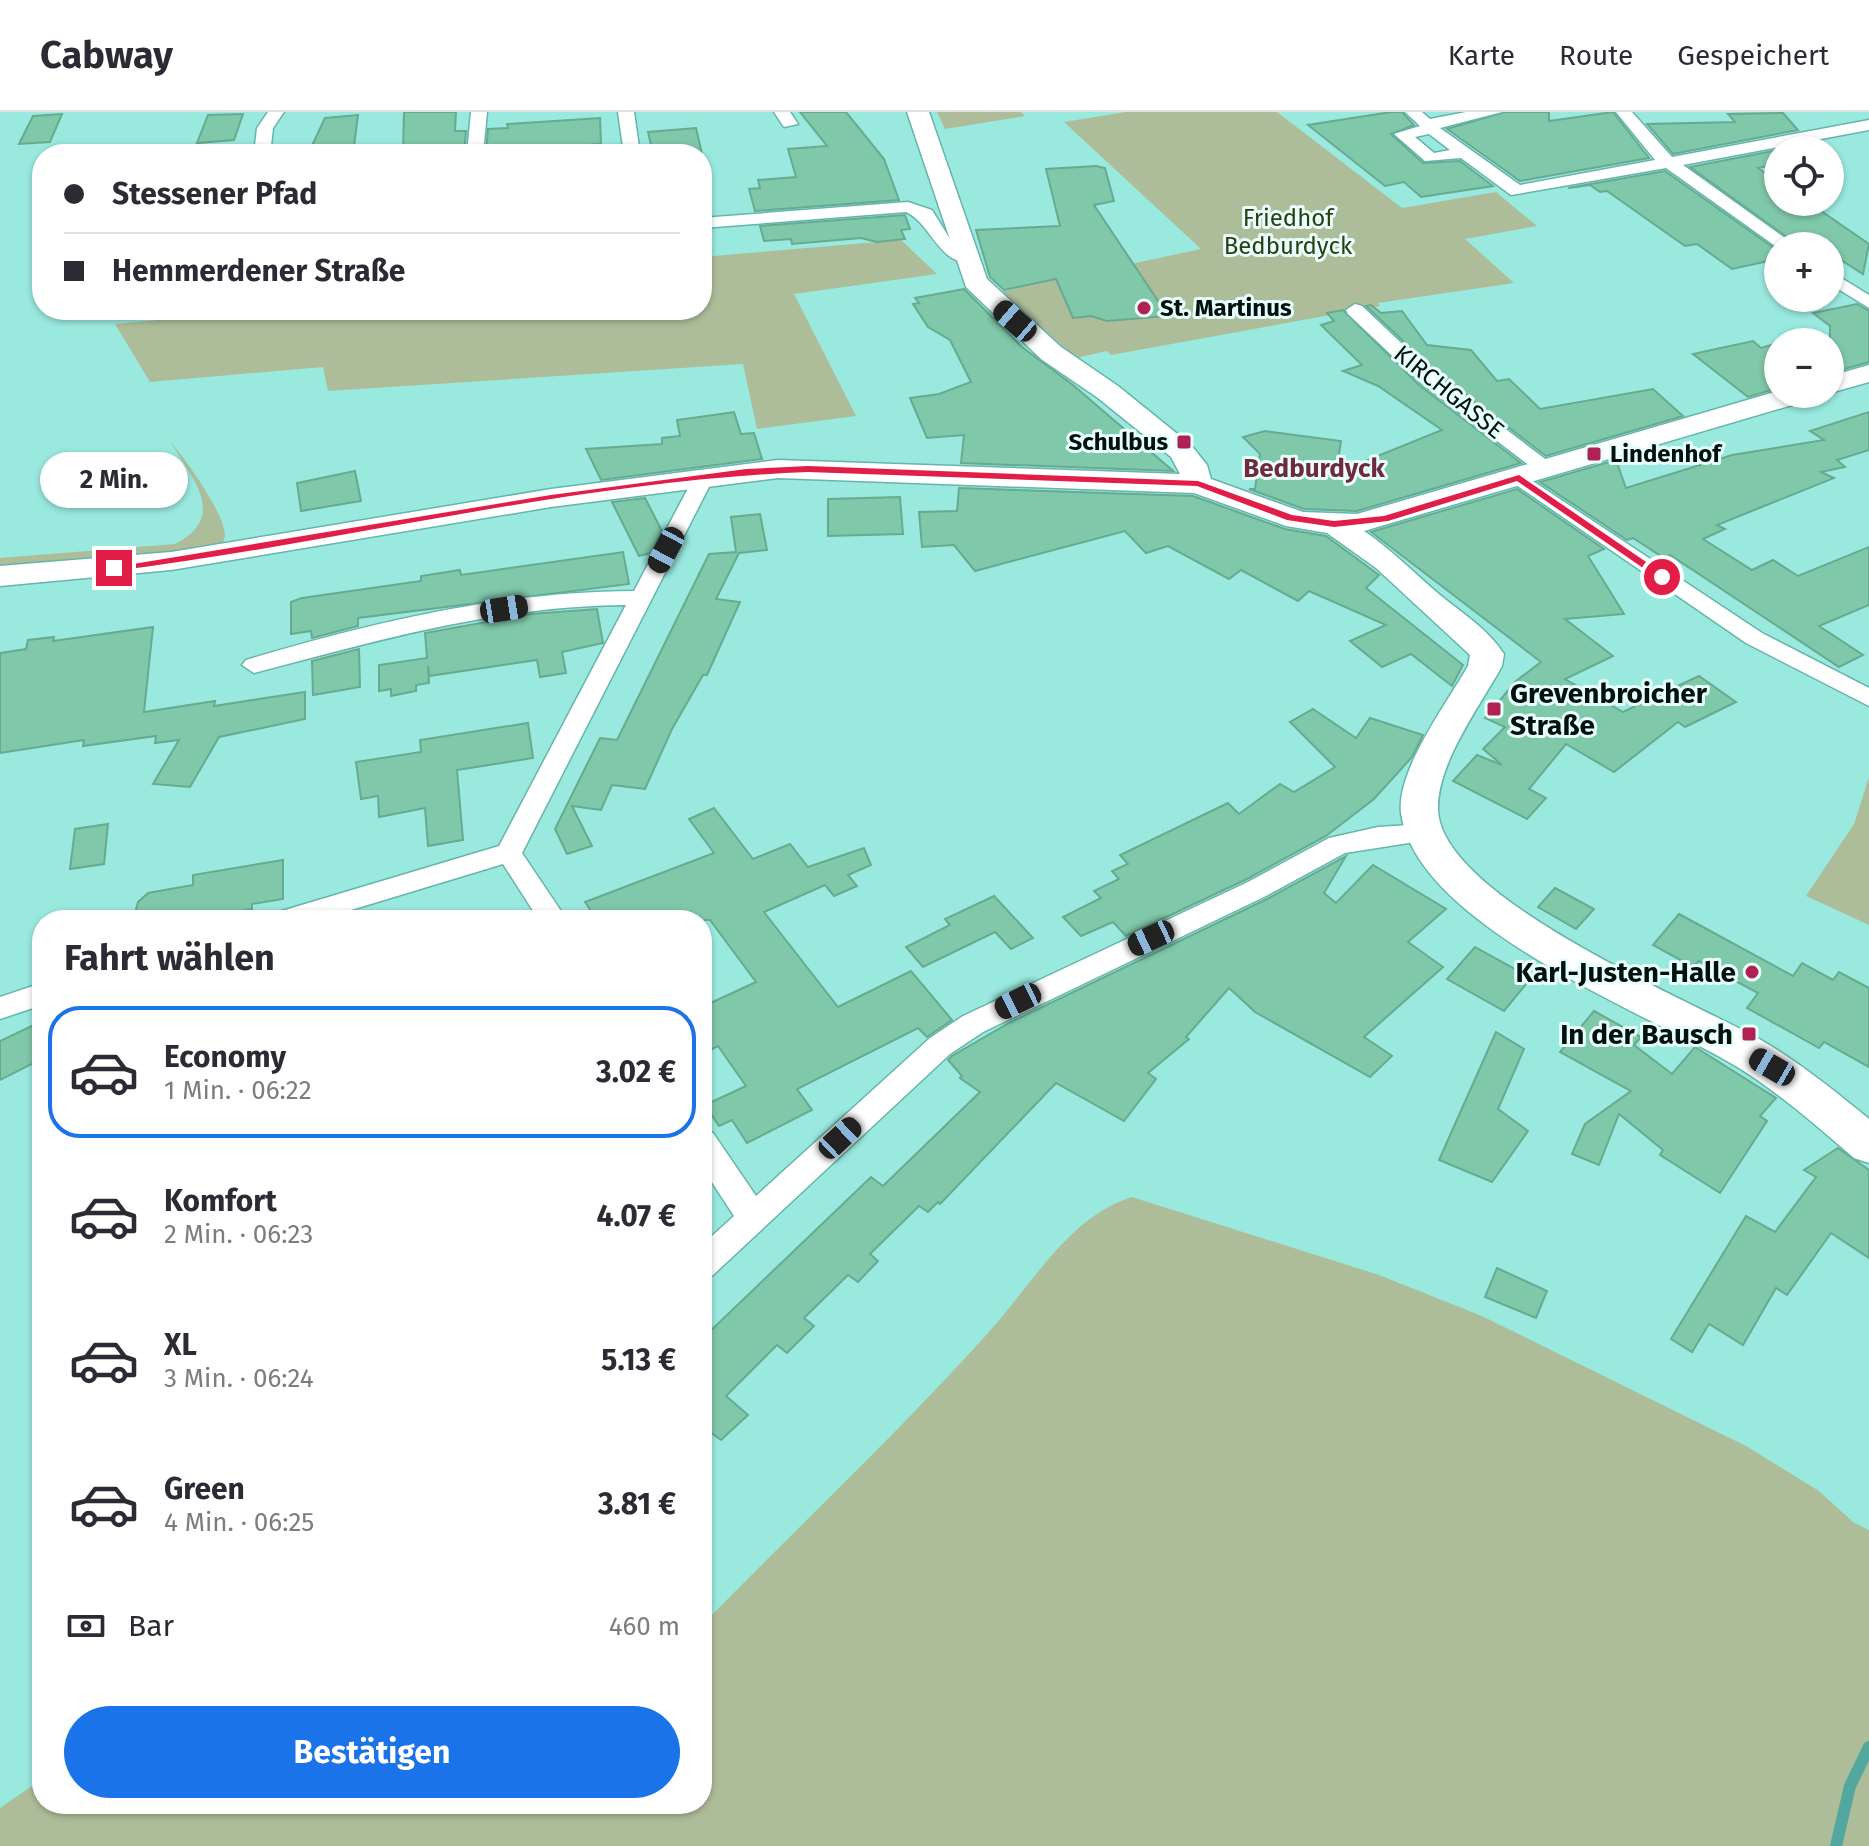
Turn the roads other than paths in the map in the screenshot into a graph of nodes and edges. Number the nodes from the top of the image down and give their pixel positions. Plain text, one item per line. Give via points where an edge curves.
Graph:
1 (276, 112) edge
2 (479, 112) edge
3 (626, 112) edge
4 (918, 112) edge
5 (1413, 112) edge
6 (1494, 112) edge
7 (1624, 112) edge
8 (1869, 125) edge
9 (1432, 129) junction
10 (263, 144) edge
11 (476, 144) edge
12 (631, 144) edge
13 (1462, 153) junction
14 (1666, 161) junction
15 (712, 222) edge
16 (1767, 232) edge
17 (965, 257) junction
18 (1844, 286) edge
19 (1869, 303) edge
20 (1355, 310) dead end
21 (1869, 373) edge
22 (1844, 381) edge
23 (1764, 404) edge
24 (1532, 474) junction
25 (704, 477) junction
26 (1198, 484) junction
27 (1334, 524) junction
28 (0, 576) edge
29 (640, 598) junction
30 (254, 665) dead end
31 (1869, 698) edge
32 (1425, 833) junction
33 (509, 853) junction
34 (318, 910) edge
35 (546, 910) edge
36 (32, 997) edge
37 (0, 1008) edge
38 (1869, 1145) edge
39 (712, 1157) edge
40 (753, 1218) junction
41 (712, 1256) edge

1 - 10 street via 265,128
2 - 11 street
3 - 12 street
4 - 17 main road
5 - 9 street
6 - 9 street via 1435,122
7 - 14 street
8 - 14 street
9 - 13 street
9 - 13 street via 1402,134 1431,158
13 - 14 street via 1517,191
14 - 16 street
15 - 17 street via 908,207 926,214 943,242
17 - 26 main road via 975,282 997,305 1058,359 1181,451
18 - 19 street
20 - 24 street, KIRCHGASSE
21 - 22 main road
23 - 24 main road
24 - 27 main road via 1385,518
24 - 31 street, KIRCHGASSE via 1744,632
25 - 26 main road via 808,469
25 - 28 main road via 183,560
25 - 29 street
26 - 27 main road via 1291,518
27 - 32 main road via 1387,561 1487,654 1421,784
29 - 30 street via 564,600 359,633
29 - 33 street
32 - 38 main road via 1450,874 1492,910 1772,1067
32 - 40 street via 1338,845 973,1024 940,1046
33 - 34 street
33 - 35 street
36 - 37 street
39 - 40 street
40 - 41 street

